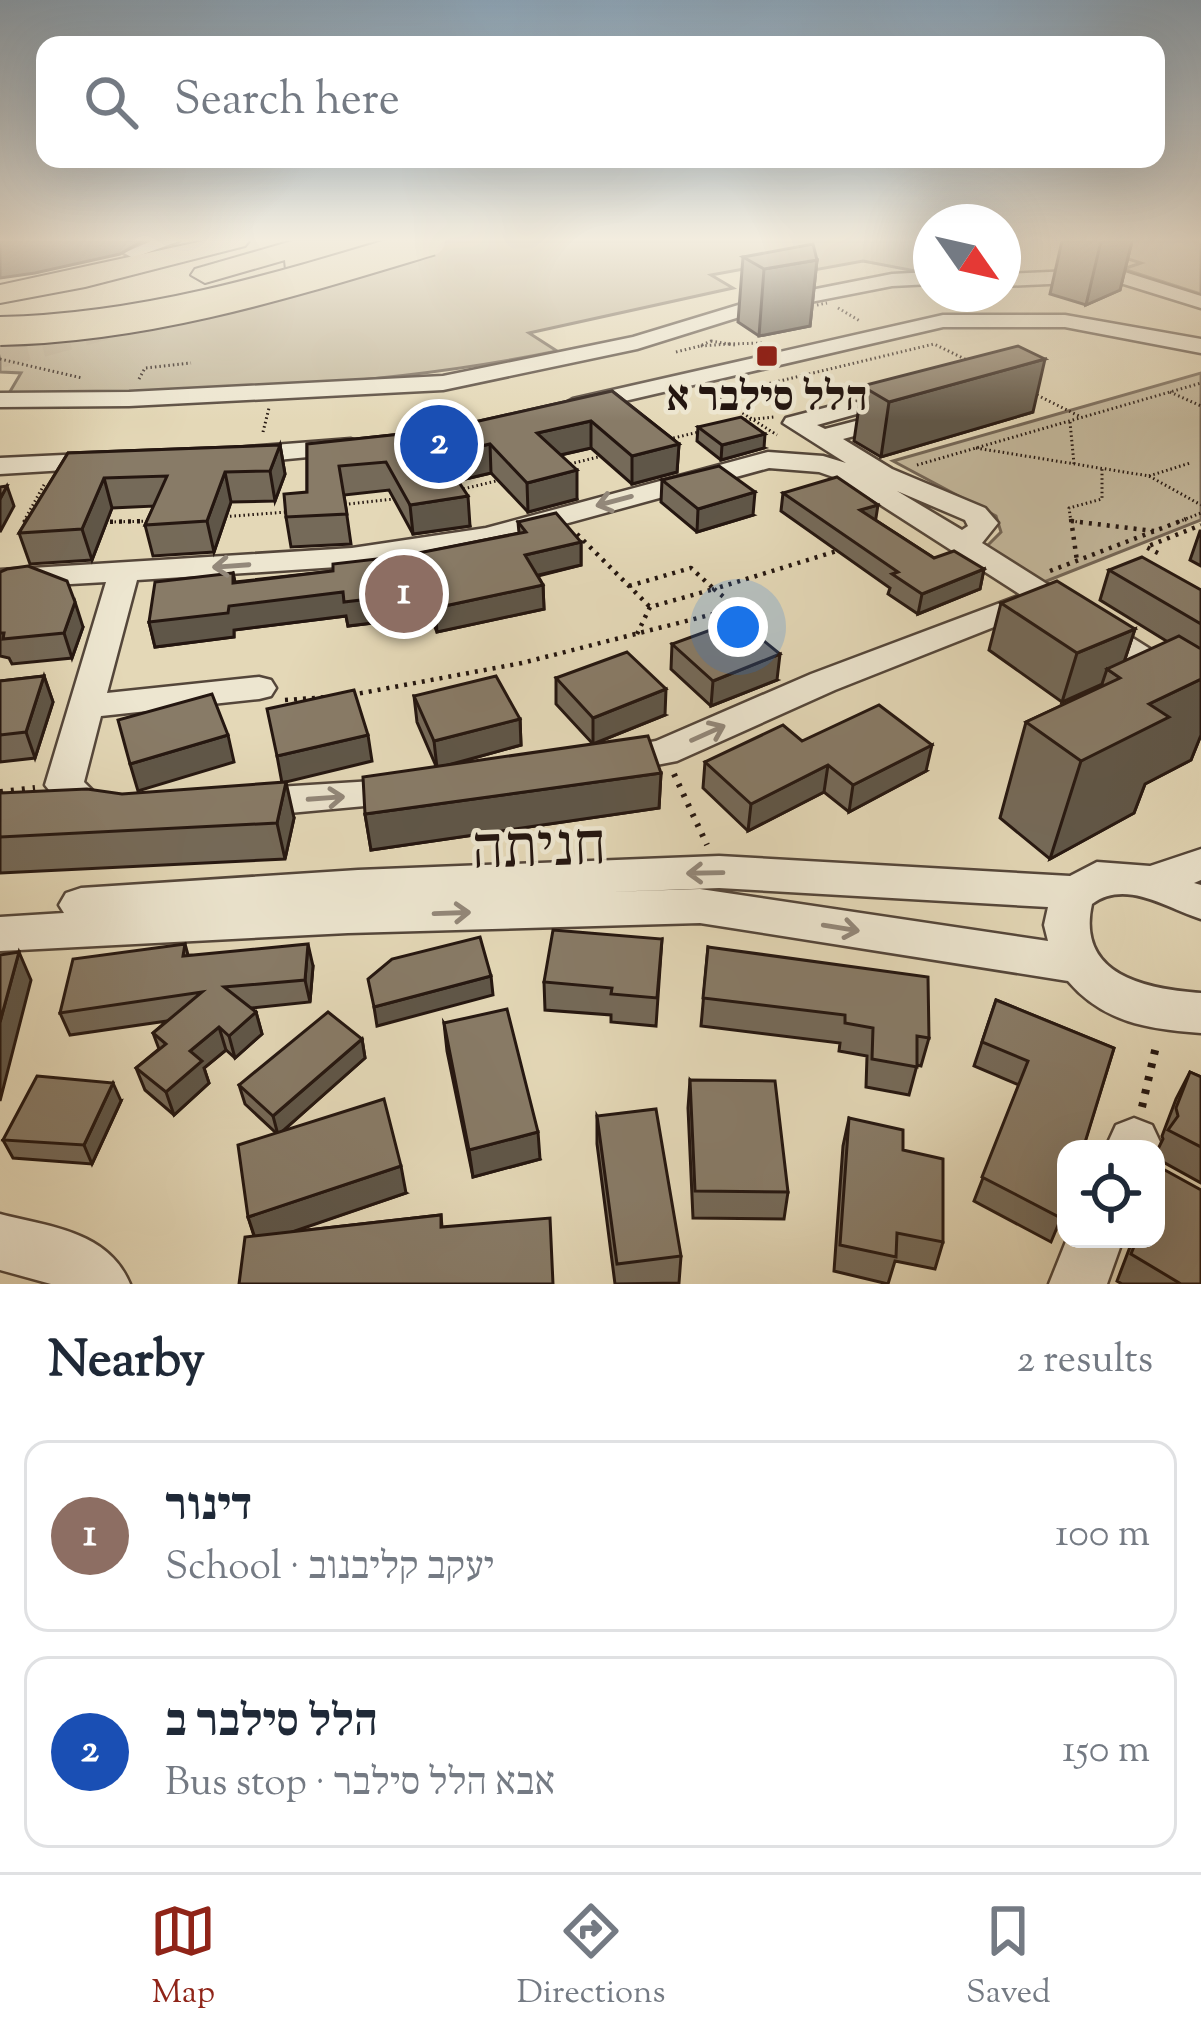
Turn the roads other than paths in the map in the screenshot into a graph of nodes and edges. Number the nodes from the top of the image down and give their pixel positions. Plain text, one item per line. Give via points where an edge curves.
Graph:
1 (103, 301) edge
2 (217, 301) edge
3 (786, 301) edge
4 (99, 302) tunnel mouth
5 (0, 331) edge
6 (1197, 345) edge
7 (903, 394) edge
8 (0, 400) edge
9 (931, 408) edge
10 (547, 412) edge
11 (385, 442) edge
12 (822, 450) junction
13 (209, 457) edge
14 (123, 461) edge
15 (0, 466) edge
16 (962, 543) junction
17 (124, 572) junction
18 (0, 579) edge
19 (1033, 589) junction
20 (262, 695) road end
21 (1201, 697) edge
22 (88, 706) junction
23 (570, 767) edge
24 (429, 789) edge
25 (224, 805) edge
26 (133, 811) edge
27 (1201, 865) edge
28 (1154, 881) junction
29 (1074, 892) junction
30 (1201, 903) edge
31 (0, 911) edge
32 (0, 934) edge
33 (1078, 964) junction
34 (1182, 1012) edge
35 (0, 1242) edge
36 (1092, 1248) edge
37 (101, 1284) edge
38 (1078, 1284) edge

1 - 4 highway
2 - 5 highway, bridge via 155,318
3 - 8 street via 637,343 414,386
6 - 10 street via 1065,321 943,321
7 - 12 street via 795,423
9 - 12 street
11 - 13 street
12 - 16 street
12 - 16 street via 975,514 981,531
12 -> 17 street via 488,536 352,556
14 - 15 street
16 - 19 street
17 - 18 street
17 - 22 street
19 - 21 street
23 -> 19 street via 664,752
20 - 22 street
22 - 26 street via 64,785 84,806
25 -> 24 street
27 - 28 street
28 - 29 street, חניתה via 1108,878
28 - 30 street
29 -> 31 street, חניתה via 719,872
29 - 33 street via 1061,923
32 -> 33 street, חניתה via 700,906
33 - 34 street via 1131,1002
35 - 37 street via 81,1264
36 - 38 street

